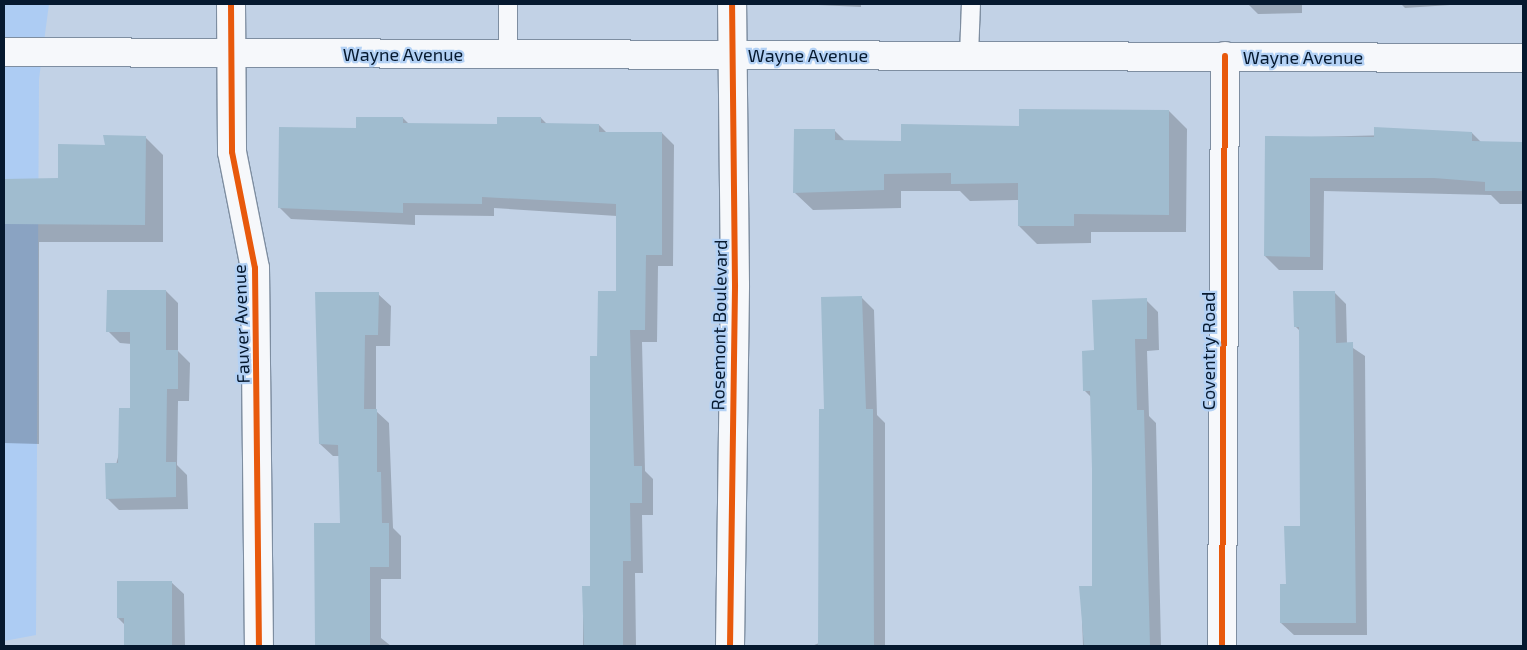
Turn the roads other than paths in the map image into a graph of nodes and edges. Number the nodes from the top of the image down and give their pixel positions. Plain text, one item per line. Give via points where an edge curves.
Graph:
1 (231, 4) edge
2 (508, 4) edge
3 (732, 4) edge
4 (971, 4) edge
5 (4, 52) edge
6 (231, 54) junction
7 (508, 54) junction
8 (732, 54) junction
9 (969, 55) junction
10 (1225, 56) junction
11 (1523, 58) edge
12 (259, 646) edge
13 (730, 646) edge
14 (1222, 646) edge

1 - 6 street, Fauver Avenue
2 - 7 lane
3 - 8 street, Rosemont Boulevard
4 - 9 lane
5 - 6 street, Wayne Avenue
6 - 7 street, Wayne Avenue
6 - 12 street, Fauver Avenue via 232,152 255,268
7 - 8 street, Wayne Avenue
8 - 9 street, Wayne Avenue
8 - 13 street, Rosemont Boulevard via 735,285
9 - 10 street, Wayne Avenue
10 - 11 street, Wayne Avenue
10 - 14 street, Coventry Road

